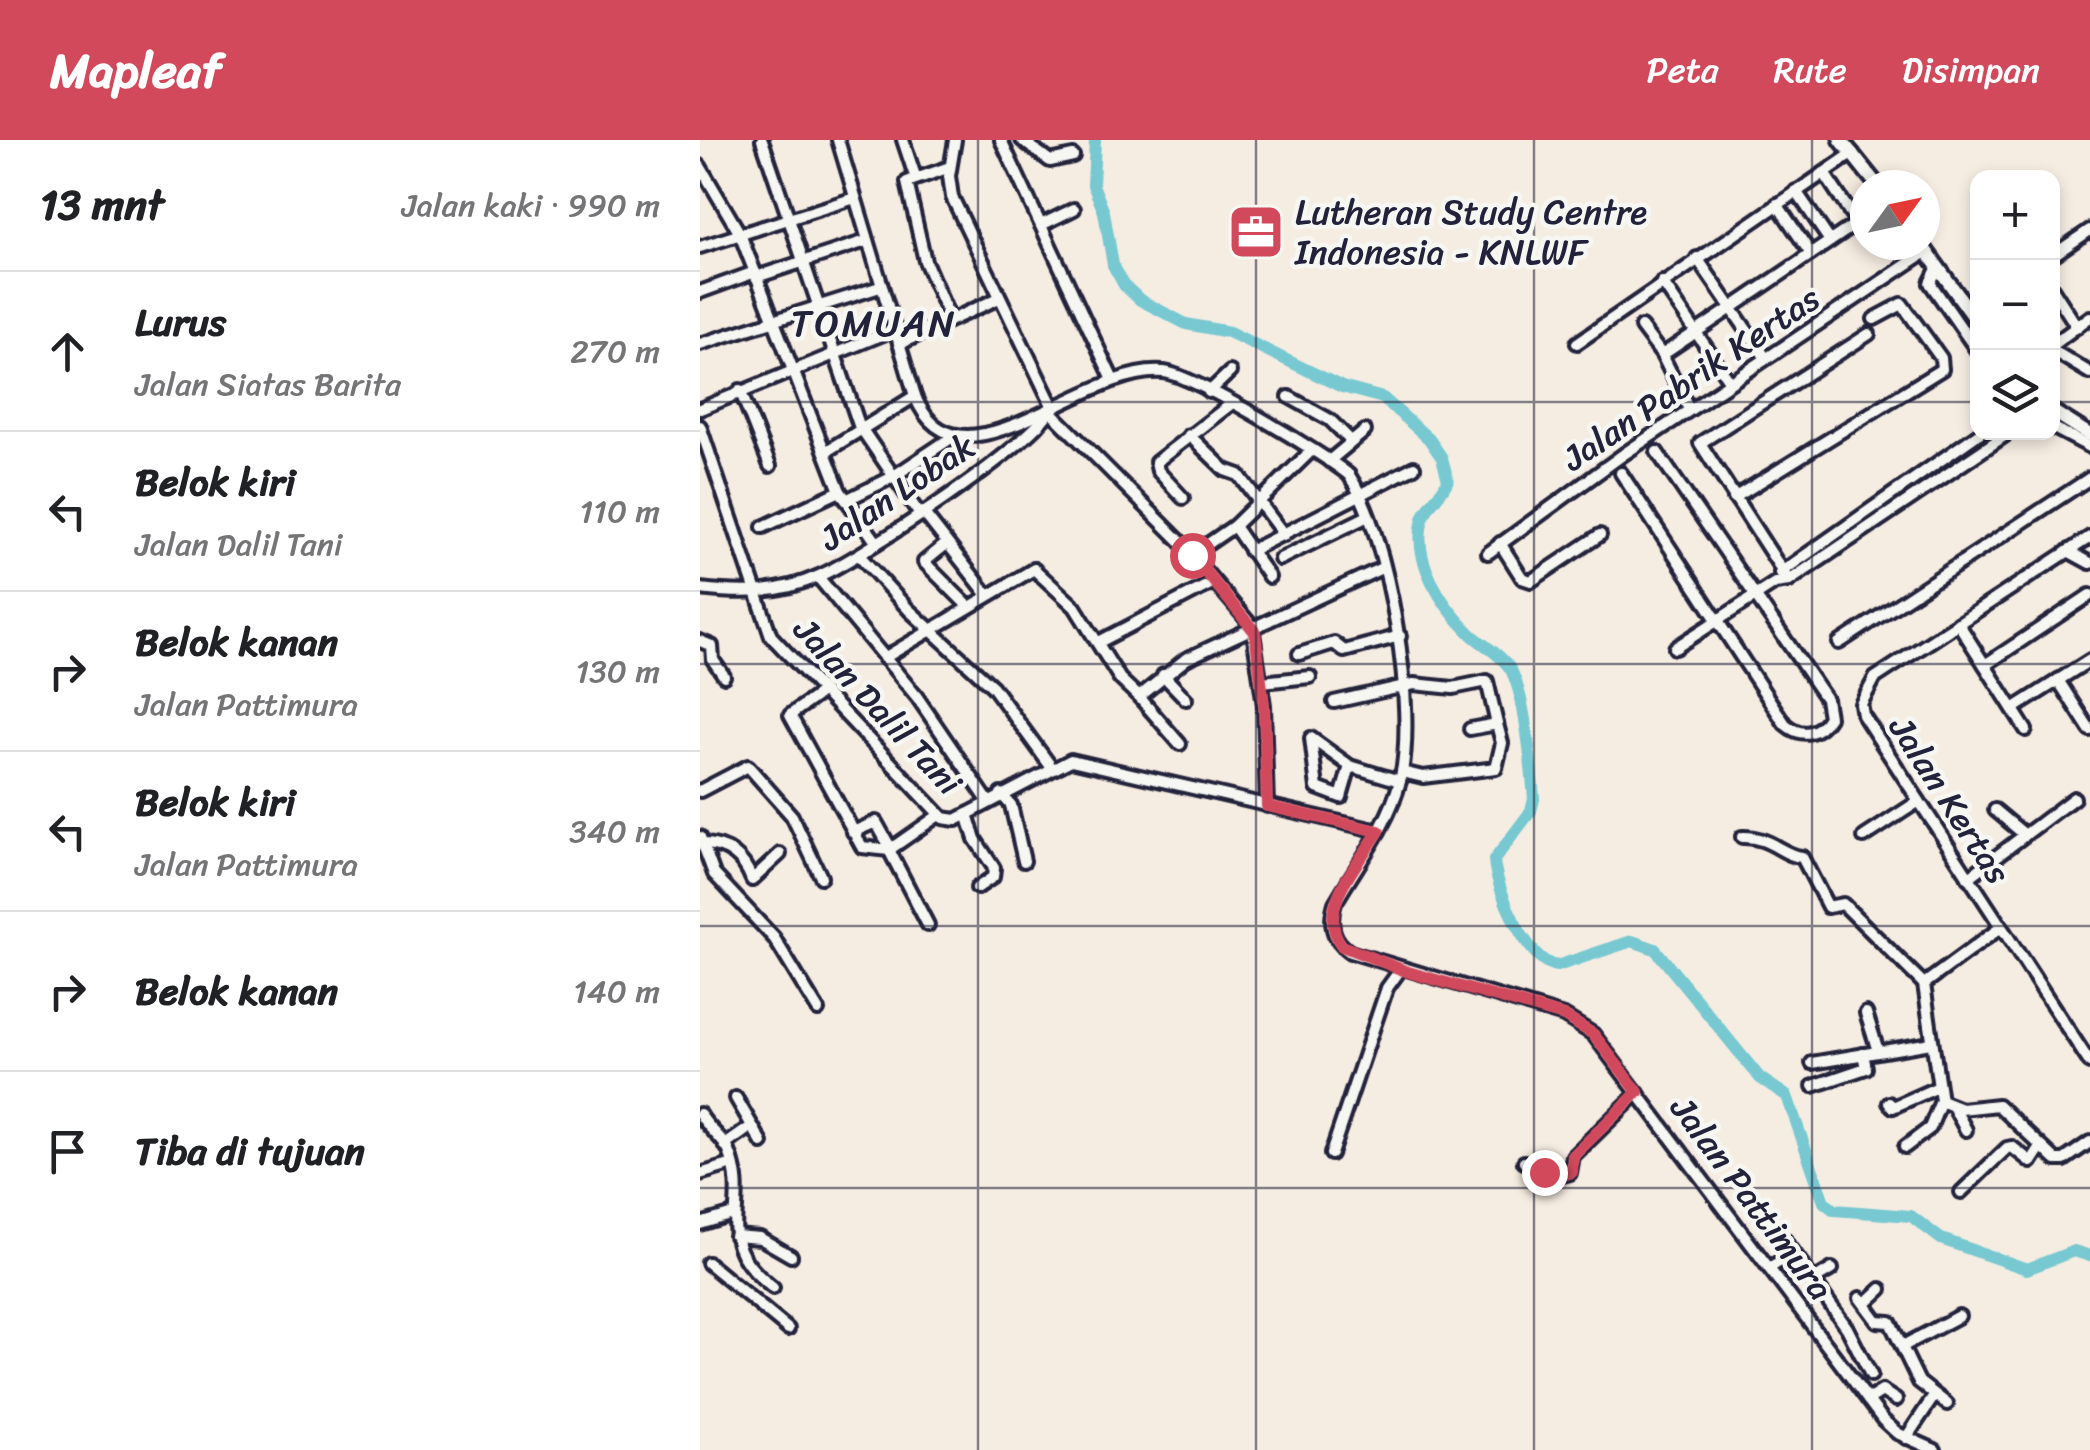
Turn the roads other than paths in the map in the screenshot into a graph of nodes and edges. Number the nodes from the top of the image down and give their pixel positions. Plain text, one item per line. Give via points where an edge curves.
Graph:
1 (762, 140) edge
2 (838, 140) edge
3 (904, 140) edge
4 (954, 140) edge
5 (1001, 140) edge
6 (1022, 140) edge
7 (1840, 140) edge
8 (1852, 153) junction
9 (1073, 156) dead end
10 (700, 168) edge
11 (950, 168) junction
12 (1865, 170) edge
13 (1824, 172) junction
14 (915, 176) junction
15 (1796, 191) junction
16 (855, 198) junction
17 (1778, 204) junction
18 (1074, 209) dead end
19 (1850, 212) edge
20 (788, 218) junction
21 (1041, 225) junction
22 (1850, 228) edge
23 (2090, 230) edge
24 (740, 234) junction
25 (866, 241) junction
26 (1830, 241) junction
27 (700, 247) edge
28 (2060, 251) edge
29 (1811, 254) junction
30 (1697, 258) junction
31 (802, 260) junction
32 (1907, 260) edge
33 (1933, 260) edge
34 (1938, 267) junction
35 (756, 274) junction
36 (1662, 282) junction
37 (880, 287) junction
38 (700, 292) edge
39 (1000, 298) junction
40 (2060, 300) edge
41 (816, 306) junction
42 (1731, 308) junction
43 (1970, 309) edge
44 (773, 318) junction
45 (2090, 318) edge
46 (950, 319) junction
47 (1874, 319) dead end
48 (1641, 327) dead end
49 (2077, 327) junction
50 (893, 330) junction
51 (1696, 332) junction
52 (1869, 334) dead end
53 (2060, 341) edge
54 (1577, 343) dead end
55 (700, 344) edge
56 (899, 344) junction
57 (1977, 350) edge
58 (2056, 350) edge
59 (832, 354) junction
60 (1763, 354) dead end
61 (1662, 355) junction
62 (793, 370) junction
63 (1230, 372) dead end
64 (2090, 373) edge
65 (1727, 378) dead end
66 (1113, 380) junction
67 (740, 390) junction
68 (1209, 392) junction
69 (915, 396) junction
70 (1289, 397) dead end
71 (1231, 404) junction
72 (1686, 405) dead end
73 (1051, 408) junction
74 (700, 409) edge
75 (2060, 417) edge
76 (700, 426) edge
77 (861, 429) junction
78 (1365, 431) dead end
79 (2060, 431) edge
80 (1189, 435) junction
81 (2090, 435) edge
82 (951, 438) junction
83 (1970, 440) edge
84 (1998, 440) edge
85 (1351, 441) junction
86 (2090, 448) edge
87 (1311, 451) junction
88 (825, 452) junction
89 (1657, 452) dead end
90 (1329, 462) junction
91 (770, 466) dead end
92 (1414, 466) dead end
93 (1620, 474) dead end
94 (891, 478) junction
95 (2090, 478) edge
96 (1896, 490) junction
97 (843, 496) junction
98 (1359, 497) junction
99 (1183, 498) dead end
100 (1734, 498) junction
101 (1261, 501) junction
102 (1904, 504) junction
103 (922, 513) junction
104 (1366, 517) junction
105 (1234, 526) junction
106 (763, 527) dead end
107 (1284, 535) junction
108 (1600, 535) dead end
109 (2090, 536) edge
110 (877, 542) junction
111 (1500, 542) junction
112 (945, 545) junction
113 (2068, 551) junction
114 (1250, 552) junction
115 (1488, 553) dead end
116 (859, 554) junction
117 (1192, 555) junction
118 (1280, 559) dead end
119 (2090, 562) edge
120 (1384, 567) junction
121 (1782, 569) junction
122 (818, 577) junction
123 (1269, 577) dead end
124 (1789, 581) junction
125 (1214, 582) junction
126 (1774, 583) junction
127 (700, 589) edge
128 (987, 594) junction
129 (754, 595) junction
130 (2090, 595) edge
131 (1755, 596) junction
132 (968, 606) junction
133 (1714, 623) junction
134 (1958, 623) junction
135 (1252, 626) junction
136 (930, 629) junction
137 (1400, 636) junction
138 (700, 641) edge
139 (1099, 642) junction
140 (1838, 643) dead end
141 (1675, 648) dead end
142 (1298, 654) dead end
143 (884, 658) junction
144 (2090, 660) edge
145 (1985, 666) junction
146 (1163, 675) junction
147 (724, 676) dead end
148 (1310, 677) dead end
149 (2058, 680) junction
150 (1262, 682) junction
151 (1402, 687) junction
152 (822, 692) junction
153 (1139, 697) junction
154 (1186, 698) dead end
155 (1334, 702) dead end
156 (2013, 709) junction
157 (1497, 724) junction
158 (1470, 729) dead end
159 (2026, 730) dead end
160 (2090, 730) edge
161 (1180, 744) dead end
162 (1350, 766) junction
163 (1052, 768) junction
164 (1401, 776) junction
165 (700, 791) edge
166 (1001, 794) junction
167 (2074, 798) dead end
168 (1918, 801) junction
169 (988, 802) junction
170 (1267, 806) junction
171 (1996, 810) dead end
172 (967, 814) junction
173 (939, 815) junction
174 (1379, 831) junction
175 (853, 832) junction
176 (2025, 835) junction
177 (1742, 837) dead end
178 (1864, 837) dead end
179 (701, 840) edge
180 (890, 849) junction
181 (780, 854) dead end
182 (1024, 861) dead end
183 (821, 877) dead end
184 (1968, 878) junction
185 (977, 888) dead end
186 (928, 925) dead end
187 (2000, 928) junction
188 (1398, 969) junction
189 (1924, 984) junction
190 (818, 1010) dead end
191 (1866, 1013) dead end
192 (1931, 1043) junction
193 (1878, 1051) junction
194 (1863, 1054) junction
195 (1812, 1063) dead end
196 (2090, 1063) edge
197 (1814, 1086) dead end
198 (1936, 1088) junction
199 (1638, 1092) junction
200 (736, 1098) dead end
201 (1941, 1100) junction
202 (1889, 1103) dead end
203 (1954, 1108) junction
204 (700, 1114) edge
205 (752, 1126) junction
206 (1966, 1130) dead end
207 (705, 1134) edge
208 (762, 1142) dead end
209 (2090, 1142) edge
210 (726, 1145) junction
211 (1905, 1147) dead end
212 (2040, 1148) junction
213 (1331, 1154) dead end
214 (1524, 1162) dead end
215 (733, 1164) junction
216 (700, 1174) edge
217 (1964, 1184) dead end
218 (733, 1214) junction
219 (700, 1224) edge
220 (735, 1236) junction
221 (1785, 1240) dead end
222 (1794, 1253) junction
223 (791, 1256) dead end
224 (708, 1263) dead end
225 (1770, 1268) junction
226 (1832, 1269) dead end
227 (748, 1270) junction
228 (1812, 1281) junction
229 (736, 1285) junction
230 (773, 1288) dead end
231 (1881, 1289) dead end
232 (1958, 1316) dead end
233 (788, 1330) dead end
234 (1903, 1346) junction
235 (1871, 1375) dead end
236 (1934, 1396) junction
237 (1868, 1400) junction
238 (1896, 1400) dead end
239 (1948, 1404) dead end
240 (1906, 1438) junction
241 (1935, 1450) edge

1 - 20 street
2 - 16 street
3 - 14 street
4 - 11 street
5 - 21 street
6 - 9 street via 1050,162
7 - 8 main road
8 - 12 main road
8 - 13 street
10 - 24 street
11 - 14 street
11 - 39 street via 952,197
13 - 15 street
13 - 19 street
14 - 46 street via 907,182 925,261
15 - 17 street
15 - 26 street
16 - 20 street
16 - 25 street
17 - 29 street
17 - 30 street
18 - 21 street
20 - 24 street
20 - 31 street
21 - 66 street
22 - 26 street
23 - 28 street
24 - 27 street
24 - 35 street
25 - 31 street
25 - 37 street
26 - 29 street
29 - 42 street
30 - 36 street
30 - 42 street
31 - 35 street
31 - 41 street
32 - 111 street, Jalan Pabrik Kertas
33 - 34 main road
34 - 43 main road
34 - 57 street via 1930,283
35 - 38 street
35 - 44 street
36 - 51 street
36 - 54 street
37 - 41 street
37 - 50 street
39 - 46 street
39 - 73 street
40 - 49 street
41 - 44 street
41 - 59 street
42 - 51 street
42 - 60 street
44 - 55 street
44 - 62 street
45 - 49 street
46 - 56 street
47 - 100 street via 1902,304 1942,369
48 - 61 street
49 - 53 street
50 - 56 street
50 - 59 street
51 - 61 street
51 - 65 street
52 - 100 street via 1700,443
56 - 69 street
58 - 64 street
59 - 62 street
59 - 77 street
61 - 72 street
62 - 67 street
62 - 88 street
63 - 68 street
66 - 68 street, Jalan Pattimura via 1168,372
66 - 73 street, Jalan Pattimura
67 - 74 street
67 - 91 street
68 - 71 street, Jalan Pattimura
69 - 77 street
69 - 82 street via 929,422
70 - 85 street
71 - 80 street
71 - 87 street, Jalan Pattimura
73 - 82 street, Jalan Pattimura via 985,436
73 - 103 street, Jalan Lobak via 988,466
73 - 117 street
75 - 81 main road
76 - 129 street, Jalan Dalil Tani
77 - 88 street
77 - 94 street
78 - 85 street
79 - 86 street
80 - 99 street via 1156,462
80 - 101 street
82 - 94 street
83 - 96 street
84 - 102 street
85 - 90 street
87 - 90 street, Jalan Pattimura
87 - 101 street
88 - 97 street
89 - 131 street
90 - 98 street, Jalan Pattimura via 1348,475
92 - 98 street
93 - 133 street
94 - 97 street
94 - 103 street
95 - 140 street
96 - 102 street
96 - 121 street
97 - 106 street
97 - 110 street
98 - 104 street, Jalan Pattimura
98 - 107 street
100 - 121 street
101 - 105 street
101 - 107 street
102 - 124 street
103 - 110 street, Jalan Lobak
103 - 112 street
104 - 118 street
104 - 120 street, Jalan Pattimura
105 - 114 street
105 - 117 street
107 - 114 street
108 - 111 street via 1531,581 1522,578
109 - 113 street, Jalan Kertas
110 - 116 street, Jalan Lobak
111 - 115 street, Jalan Pabrik Kertas
112 - 128 street
112 - 132 street via 924,562
113 - 119 street
113 - 134 street, Jalan Kertas
114 - 123 street
116 - 122 street, Jalan Lobak
116 - 136 street
117 - 125 street
120 - 135 street
120 - 137 street, Jalan Pattimura
121 - 124 street
121 - 126 street
122 - 129 street, Jalan Lobak
122 - 143 street
124 - 126 street
125 - 135 street
125 - 139 street
126 - 131 street
127 - 129 street
128 - 132 street
128 - 139 street via 1034,569 1075,607
129 - 152 street, Jalan Dalil Tani via 776,645
130 - 145 street
131 - 133 street
131 - 133 street via 1826,699 1829,717 1818,730 1802,733 1784,724
132 - 136 street
133 - 141 street
134 - 145 street
134 - 168 street, Jalan Kertas via 1874,678 1861,704
135 - 146 street
135 - 150 street
136 - 143 street
136 - 163 street via 1002,698
137 - 142 street via 1344,652 1334,644
137 - 151 street, Jalan Pattimura
138 - 147 street via 712,646
139 - 153 street
143 - 169 street
144 - 149 street
145 - 156 street
146 - 153 street
146 - 154 street
148 - 150 street
149 - 156 street
149 - 160 street
150 - 170 street
151 - 155 street
151 - 157 street via 1488,682
151 - 164 street, Jalan Pattimura
152 - 173 street, Jalan Dalil Tani
152 - 175 street via 790,714
153 - 161 street
156 - 159 street
157 - 158 street
157 - 164 street via 1502,743 1496,768
162 - 162 street via 1319,740 1311,738 1316,788 1341,797
162 - 164 street
163 - 166 street, Jalan Dalil Tani
163 - 170 street, Jalan Dalil Tani via 1077,761
164 - 174 street, Jalan Pattimura
165 - 183 street via 748,766 794,818
166 - 169 street, Jalan Dalil Tani
166 - 182 street via 1011,805
167 - 176 street
168 - 178 street
168 - 184 street, Jalan Kertas
169 - 172 street, Jalan Dalil Tani
170 - 174 street, Jalan Dalil Tani
171 - 176 street
172 - 173 street, Jalan Dalil Tani via 951,821
172 - 185 street via 994,868
173 - 180 street
174 - 188 street, Jalan Pattimura via 1332,918 1342,946
175 - 180 street via 864,848
175 - 180 street via 876,822
176 - 184 street
177 - 189 street via 1767,840 1797,857 1828,907 1844,905
179 - 181 street via 733,852 752,880
179 - 190 street via 714,874 774,938
180 - 186 street
184 - 187 street, Jalan Kertas
187 - 189 street
187 - 196 street, Jalan Kertas
188 - 199 street, Jalan Pattimura via 1582,1026
188 - 213 street
189 - 192 street
191 - 193 street
192 - 193 street
192 - 198 street
193 - 194 street
194 - 195 street
194 - 197 street via 1866,1068
198 - 201 street
198 - 202 street via 1893,1108
199 - 214 street via 1573,1156 1572,1172 1555,1177
199 - 225 street, Jalan Pattimura
200 - 205 street
201 - 203 street
201 - 211 street via 1930,1128
203 - 206 street
203 - 212 street via 1998,1105
204 - 207 street
205 - 208 street
205 - 210 street
207 - 210 street
209 - 212 street via 2060,1161
210 - 215 street
212 - 217 street via 2030,1162 2007,1148
215 - 216 street
215 - 218 street
218 - 219 street
218 - 220 street
220 - 223 street via 760,1238
220 - 227 street
221 - 222 street
222 - 225 street
222 - 228 street
224 - 229 street
225 - 237 street, Jalan Pattimura
226 - 228 street
227 - 229 street
227 - 230 street
228 - 235 street
229 - 233 street
231 - 234 street via 1863,1301 1878,1321 1889,1320
232 - 234 street
234 - 236 street via 1919,1382
236 - 239 street
236 - 240 street
237 - 238 street via 1882,1391
237 - 240 street, Jalan Pattimura
240 - 241 street, Jalan Pattimura

